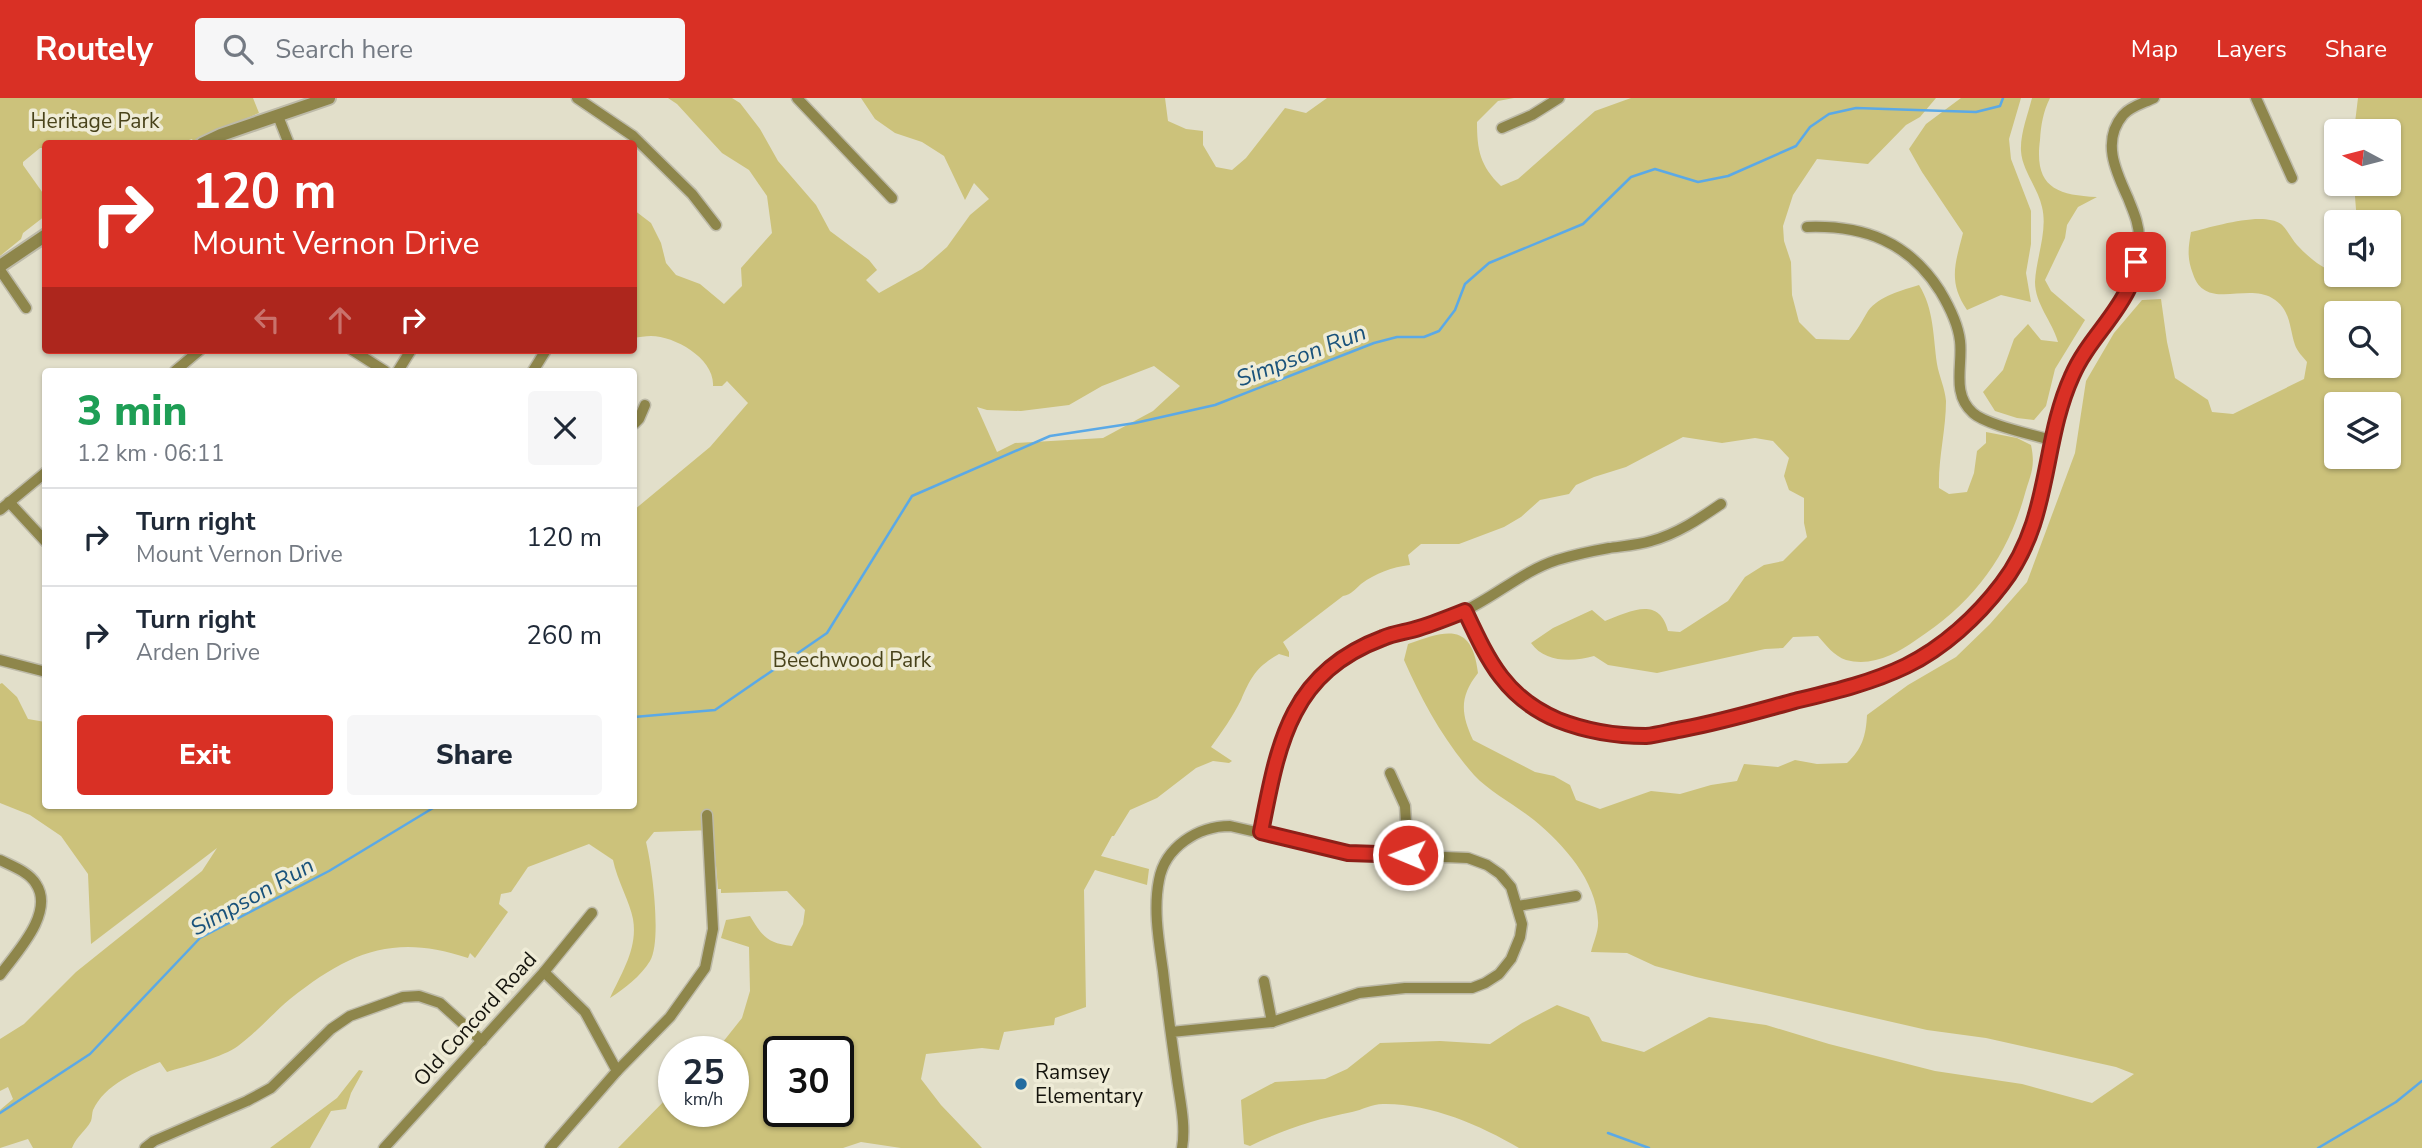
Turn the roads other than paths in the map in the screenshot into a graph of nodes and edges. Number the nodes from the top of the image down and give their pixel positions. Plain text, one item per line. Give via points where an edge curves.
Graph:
1 (330, 98) edge
2 (577, 98) edge
3 (797, 98) edge
4 (1559, 98) edge
5 (2154, 98) edge
6 (2256, 98) edge
7 (278, 116) junction
8 (1502, 128) dead end
9 (210, 140) edge
10 (287, 140) edge
11 (2292, 178) dead end
12 (892, 198) dead end
13 (716, 225) dead end
14 (1807, 227) dead end
15 (42, 238) edge
16 (0, 268) edge
17 (26, 308) dead end
18 (195, 354) edge
19 (358, 354) edge
20 (179, 368) edge
21 (380, 368) edge
22 (645, 405) dead end
23 (637, 421) edge
24 (2054, 441) junction
25 (42, 475) edge
26 (9, 502) junction
27 (1721, 505) dead end
28 (0, 510) edge
29 (42, 538) edge
30 (1465, 611) junction
31 (0, 660) edge
32 (42, 671) edge
33 (1390, 773) dead end
34 (707, 815) dead end
35 (1261, 832) junction
36 (1408, 855) junction
37 (0, 860) edge
38 (1576, 896) dead end
39 (1518, 906) junction
40 (592, 913) dead end
41 (544, 972) junction
42 (0, 975) edge
43 (1264, 981) dead end
44 (1272, 1022) junction
45 (1171, 1032) junction
46 (482, 1041) junction
47 (617, 1071) junction
48 (145, 1148) edge
49 (384, 1148) edge
50 (550, 1148) edge
51 (1182, 1148) edge

1 - 7 street
2 - 13 street via 633,136 692,194
3 - 12 street
4 - 8 street
5 - 24 street via 2123,115 2114,131 2114,168 2137,218 2136,262 2129,287 2072,374
6 - 11 street
7 - 9 street
7 - 10 street
14 - 24 street via 1863,232 1901,248 1931,276 1952,313 1960,341 1960,388 1972,412
15 - 16 street
16 - 17 street
18 - 20 street
19 - 21 street
22 - 23 street
24 - 30 street via 2025,547 1979,611 1942,644 1906,666 1829,694 1649,736 1585,729 1522,699 1498,675
25 - 26 street
26 - 28 street
26 - 29 street
27 - 30 street via 1675,533 1649,542 1555,561
30 - 35 street via 1350,653 1309,687 1281,742
31 - 32 street
33 - 36 street via 1405,806
34 - 47 street via 713,929 705,968 670,1017
35 - 36 street via 1348,853
35 - 45 street via 1214,826 1187,838 1166,860 1159,876 1156,920
36 - 39 street via 1468,858 1487,865 1506,880
37 - 42 street via 35,882 42,904 34,928
38 - 39 street
39 - 44 street via 1522,924 1511,959 1485,983 1472,988 1359,993
40 - 41 street, Old Concord Road
41 - 46 street, Old Concord Road
41 - 47 street via 585,1012
43 - 44 street
44 - 45 street
45 - 51 street
46 - 48 street via 440,1003 419,996 403,997 350,1016 331,1029 271,1088
46 - 49 street, Old Concord Road
47 - 50 street

